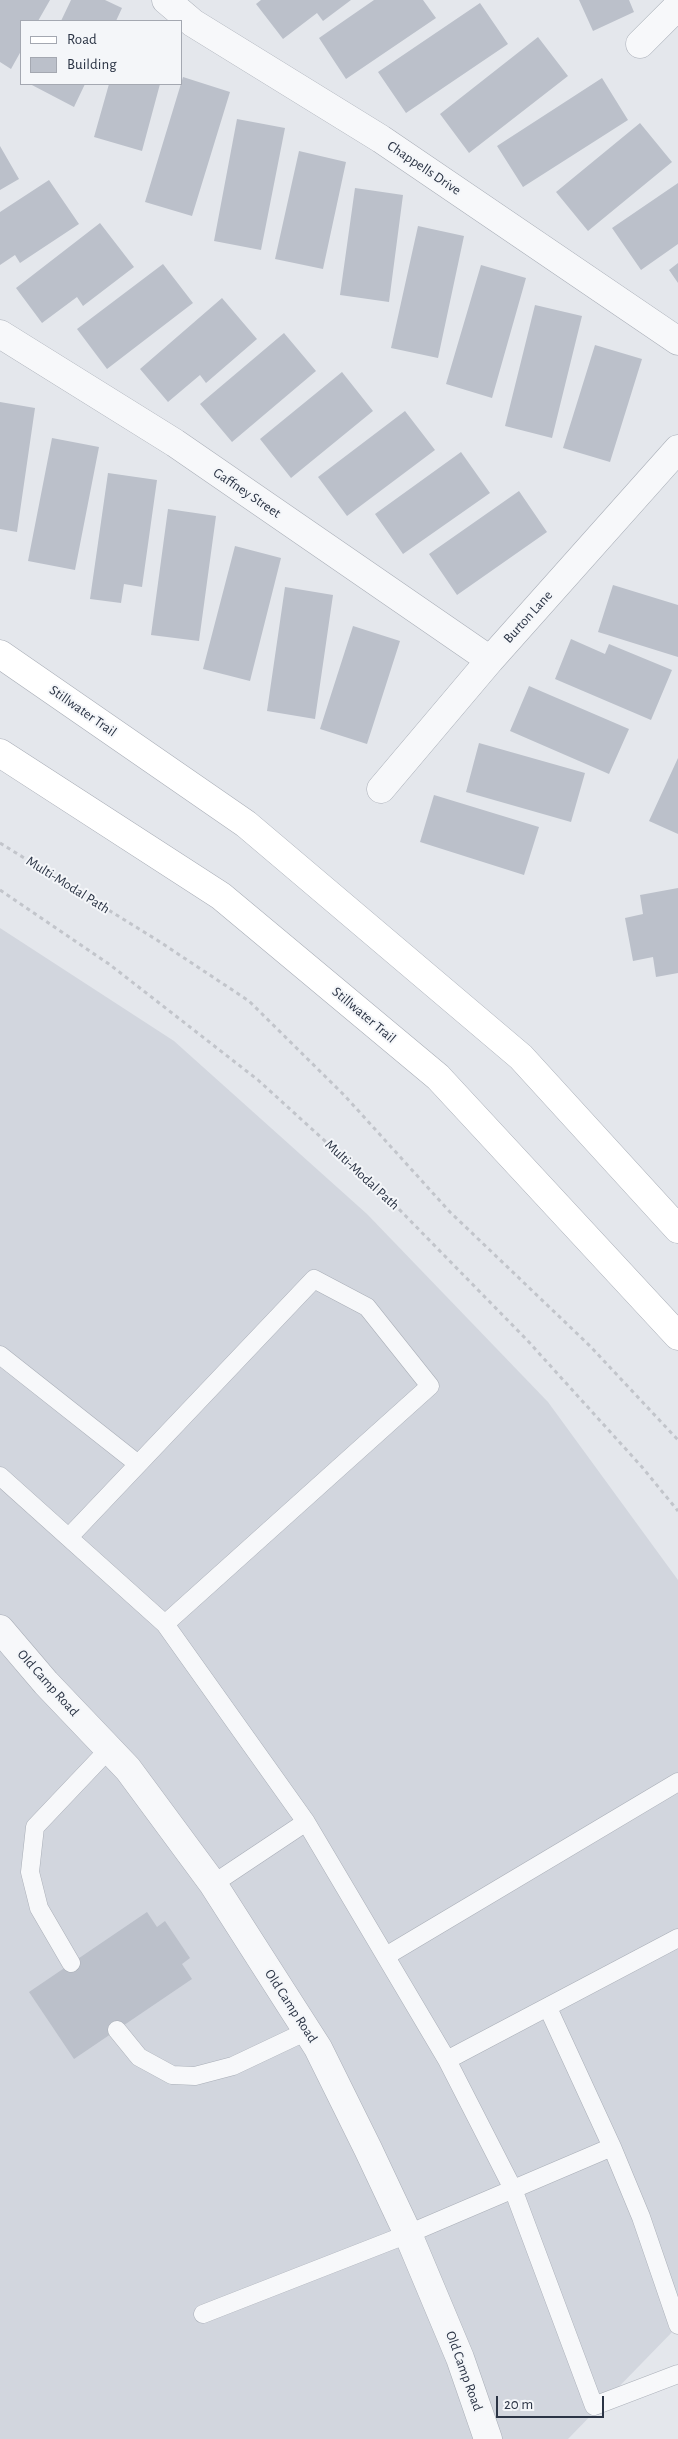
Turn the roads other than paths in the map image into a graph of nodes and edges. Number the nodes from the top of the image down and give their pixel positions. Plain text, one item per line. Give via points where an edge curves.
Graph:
1 (166, 0) edge
2 (678, 6) edge
3 (640, 44) dead end
4 (0, 334) edge
5 (678, 342) edge
6 (678, 449) edge
7 (0, 654) edge
8 (490, 660) junction
9 (0, 753) edge
10 (381, 789) dead end
11 (678, 1229) edge
12 (678, 1336) edge
13 (0, 1355) edge
14 (138, 1464) junction
15 (0, 1476) edge
16 (70, 1536) junction
17 (165, 1624) junction
18 (0, 1629) edge
19 (109, 1749) junction
20 (678, 1782) edge
21 (306, 1822) junction
22 (213, 1884) junction
23 (678, 1938) edge
24 (386, 1956) junction
25 (71, 1963) dead end
26 (548, 2008) junction
27 (117, 2030) dead end
28 (307, 2031) junction
29 (447, 2060) junction
30 (612, 2147) junction
31 (513, 2189) junction
32 (408, 2234) junction
33 (203, 2314) dead end
34 (678, 2325) edge
35 (678, 2374) edge
36 (488, 2439) edge

1 - 5 street, Chappells Drive via 193,23 382,139
2 - 3 street
4 - 8 street, Gaffney Street via 175,443
6 - 8 street, Burton Lane
7 - 11 main road, Stillwater Trail via 246,824 521,1056
8 - 10 street, Burton Lane
9 - 12 main road, Stillwater Trail via 221,896 438,1077
13 - 14 lane
14 - 16 lane
14 - 17 lane via 314,1279 367,1307 430,1386
15 - 16 lane
16 - 17 lane
17 - 21 lane
18 - 19 street, Old Camp Road
19 - 22 street, Old Camp Road via 128,1769
19 - 25 lane via 35,1827 30,1872 39,1908
20 - 24 lane
21 - 22 lane
21 - 24 lane
22 - 28 street, Old Camp Road
23 - 26 lane
24 - 29 lane
26 - 29 lane
26 - 30 lane
27 - 28 lane via 139,2058 172,2075 196,2076 233,2066
28 - 32 street, Old Camp Road
29 - 31 lane
30 - 31 lane
30 - 34 lane via 641,2217
31 - 32 lane
31 - 35 lane via 594,2406
32 - 33 lane
32 - 36 street, Old Camp Road via 460,2358

